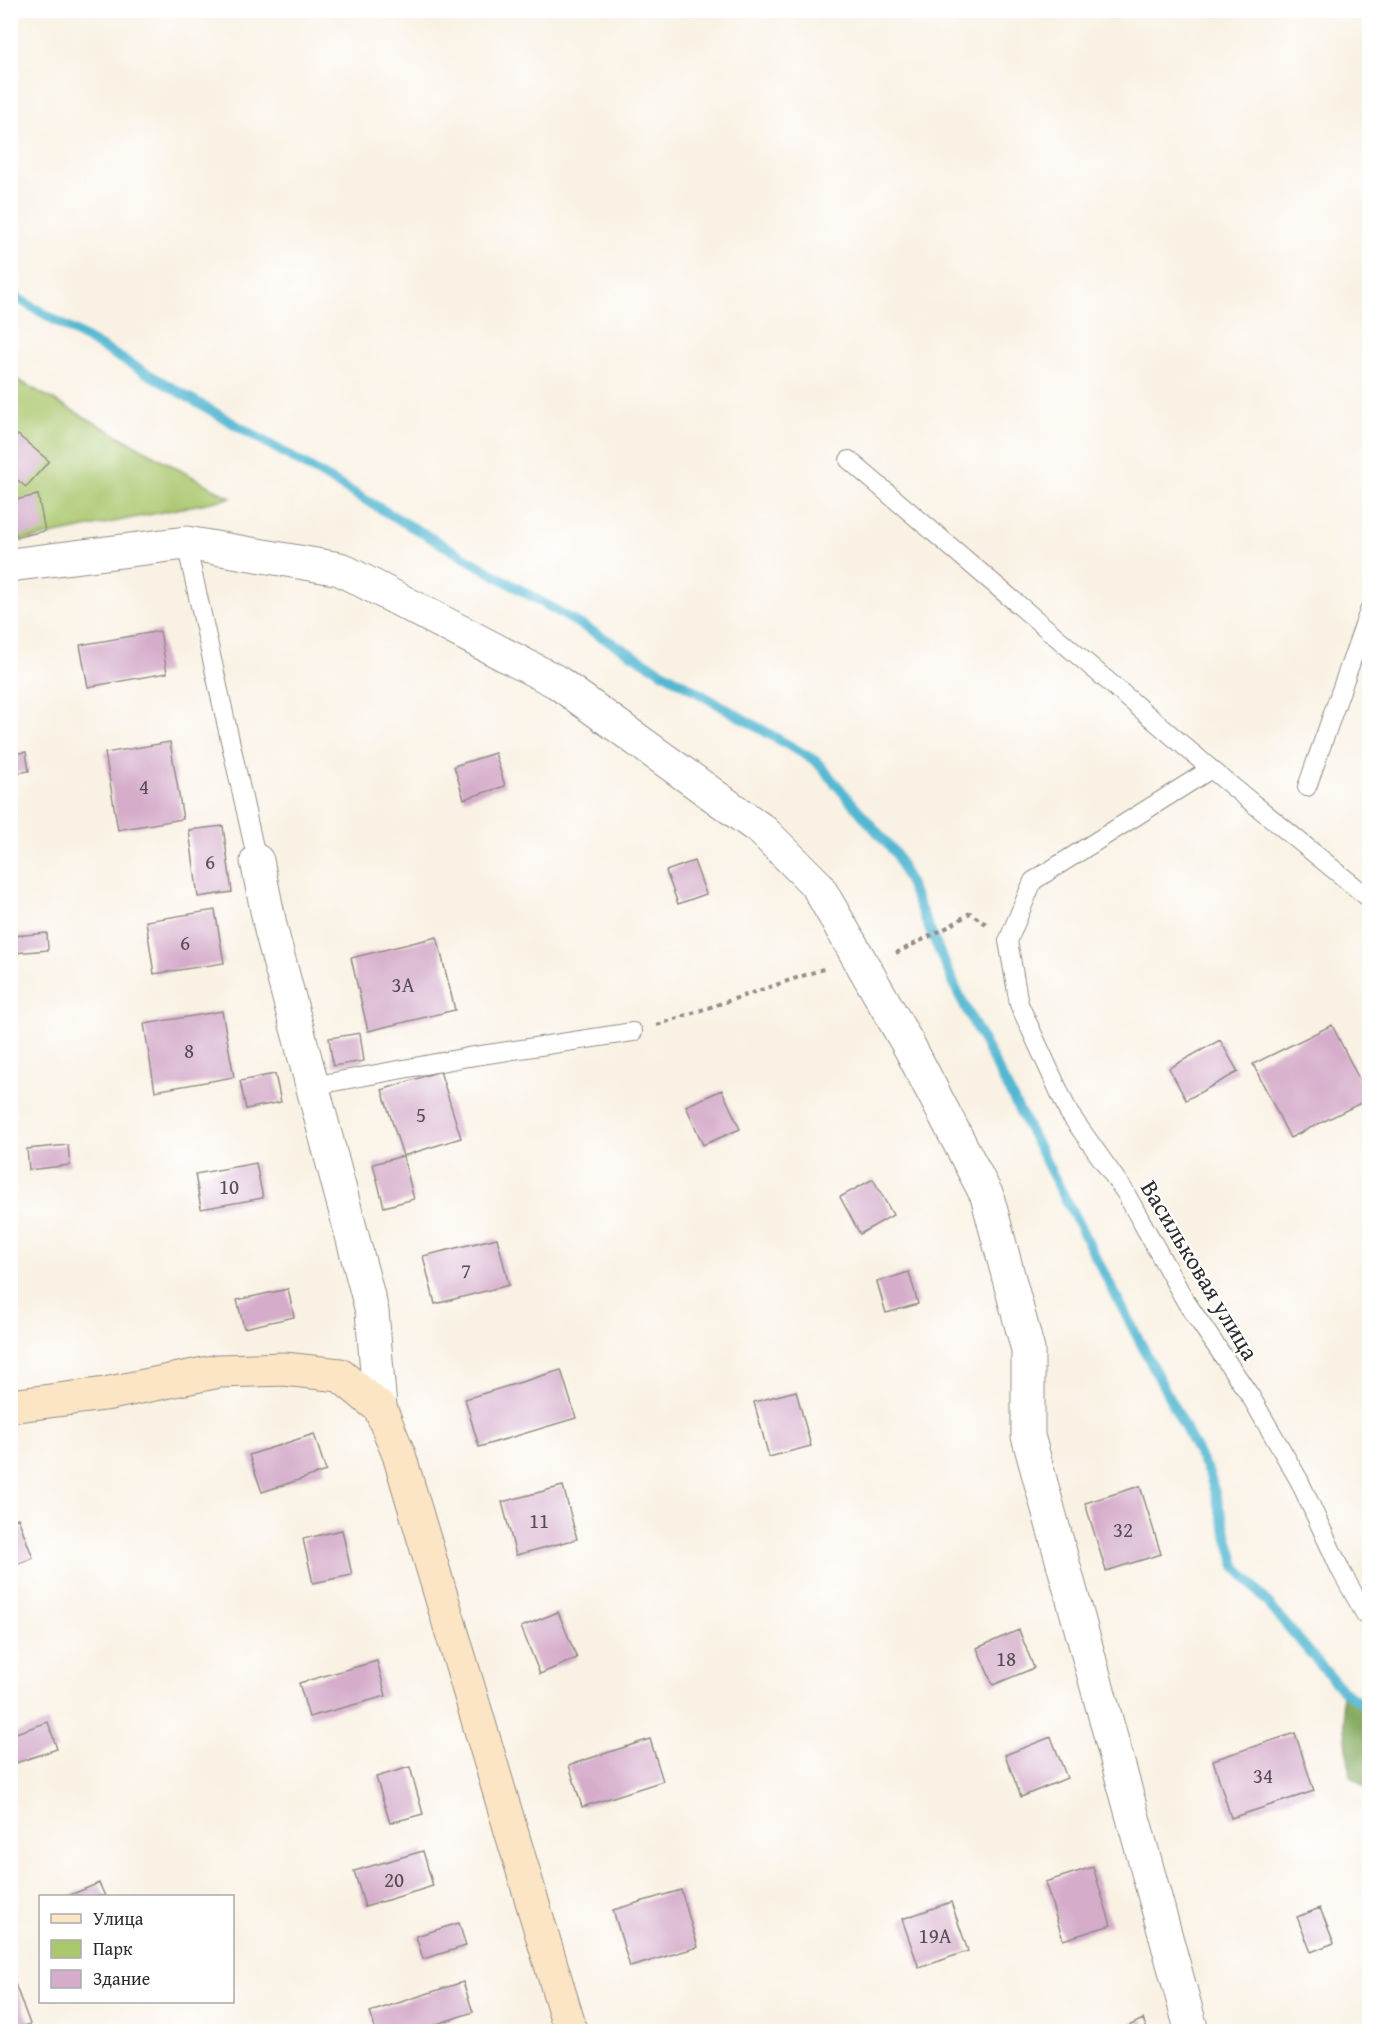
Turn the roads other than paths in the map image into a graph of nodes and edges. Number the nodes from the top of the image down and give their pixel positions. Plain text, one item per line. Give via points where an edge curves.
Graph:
1 (849, 460) dead end
2 (186, 543) junction
3 (10, 565) edge
4 (1370, 608) edge
5 (1211, 768) junction
6 (1307, 787) dead end
7 (257, 861) joint
8 (1370, 899) edge
9 (633, 1032) road end
10 (312, 1086) junction
11 (10, 1406) edge
12 (380, 1408) junction
13 (1370, 1618) edge
14 (572, 2031) edge
15 (1192, 2031) edge

1 - 5 lane
2 - 3 street
2 - 7 lane
2 - 15 street via 340,569 557,682 762,831 817,885 909,1046 987,1196 1028,1350 1028,1436
4 - 6 lane
5 - 8 lane
5 - 13 lane, Васильковая улица via 1033,881 1008,941 1019,1004 1069,1113 1125,1192 1186,1302 1251,1397 1299,1480 1341,1571
7 - 10 street
9 - 10 lane
10 - 12 street via 372,1311
11 - 12 main road via 105,1394 219,1371 284,1369 339,1375
12 - 14 main road via 399,1455

